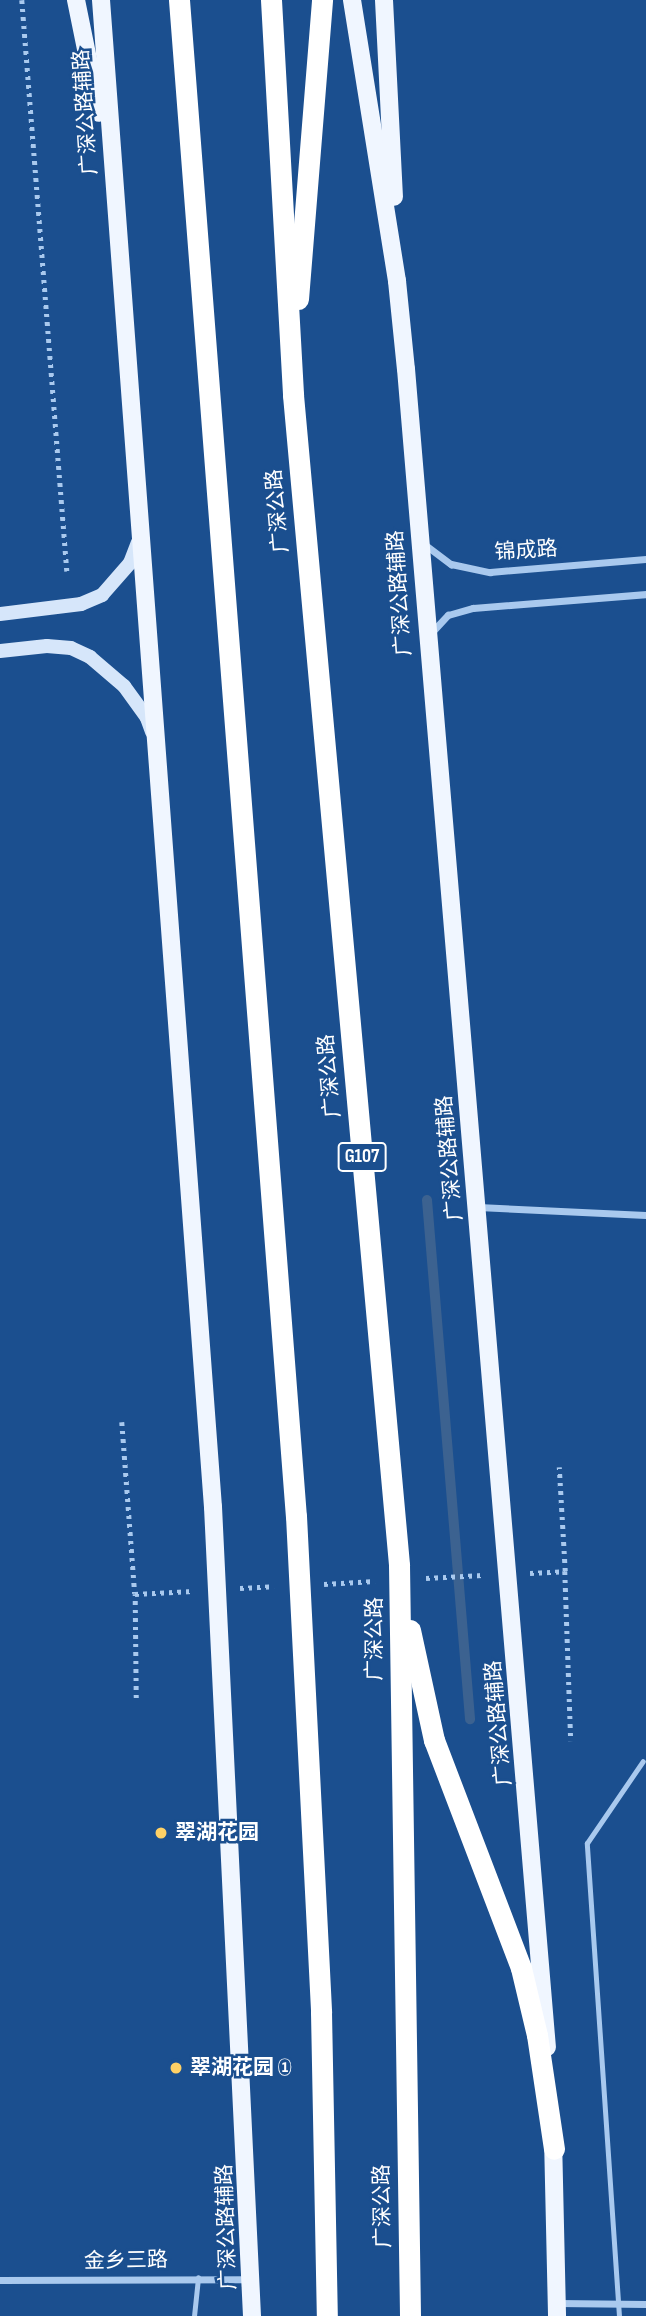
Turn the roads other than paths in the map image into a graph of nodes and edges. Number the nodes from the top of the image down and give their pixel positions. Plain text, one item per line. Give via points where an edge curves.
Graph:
1 (76, 0) edge
2 (101, 0) edge
3 (179, 0) edge
4 (271, 0) edge
5 (322, 0) edge
6 (352, 0) edge
7 (384, 0) edge
8 (114, 183) junction
9 (397, 281) junction
10 (293, 395) junction
11 (419, 540) junction
12 (138, 542) junction
13 (646, 559) edge
14 (646, 594) edge
15 (0, 614) edge
16 (426, 643) junction
17 (0, 651) edge
18 (153, 737) junction
19 (477, 1206) junction
20 (646, 1215) edge
21 (399, 1575) junction
22 (643, 1761) dead end
23 (554, 2149) junction
24 (198, 2277) junction
25 (253, 2279) junction
26 (0, 2280) edge
27 (620, 2303) junction
28 (646, 2304) edge
29 (557, 2310) edge
30 (194, 2316) edge
31 (252, 2316) edge
32 (327, 2316) edge
33 (410, 2316) edge
34 (620, 2316) edge

1 - 8 main road
2 - 8 main road, 广深公路辅路
3 - 32 highway via 296,1516 321,2012
4 - 10 highway, 广深公路 / G107
5 - 10 highway via 310,114
6 - 9 main road, 广深公路辅路
7 - 9 main road
8 - 12 main road, 广深公路辅路
9 - 11 main road, 广深公路辅路
10 - 21 highway, 广深公路 / G107
11 - 13 street, 锦成路 via 443,560 469,570
11 - 16 main road, 广深公路辅路
12 - 15 street via 130,563 102,595 81,604
12 - 18 main road, 广深公路辅路
14 - 16 street via 461,611 439,622
16 - 19 main road, 广深公路辅路
17 - 18 street via 47,646 71,648 90,657 136,702
18 - 25 main road, 广深公路辅路 via 213,1507
19 - 20 street
19 - 23 main road, 广深公路辅路
21 - 23 highway via 419,1689 434,1740 521,1968 537,2035
21 - 33 highway, 广深公路 / G107
22 - 27 lane via 587,1843
23 - 29 main road, 广深公路辅路
24 - 25 street, 金乡三路
24 - 26 street, 金乡三路
24 - 30 lane
25 - 31 main road, 广深公路辅路
27 - 28 street
27 - 29 street
27 - 34 lane

